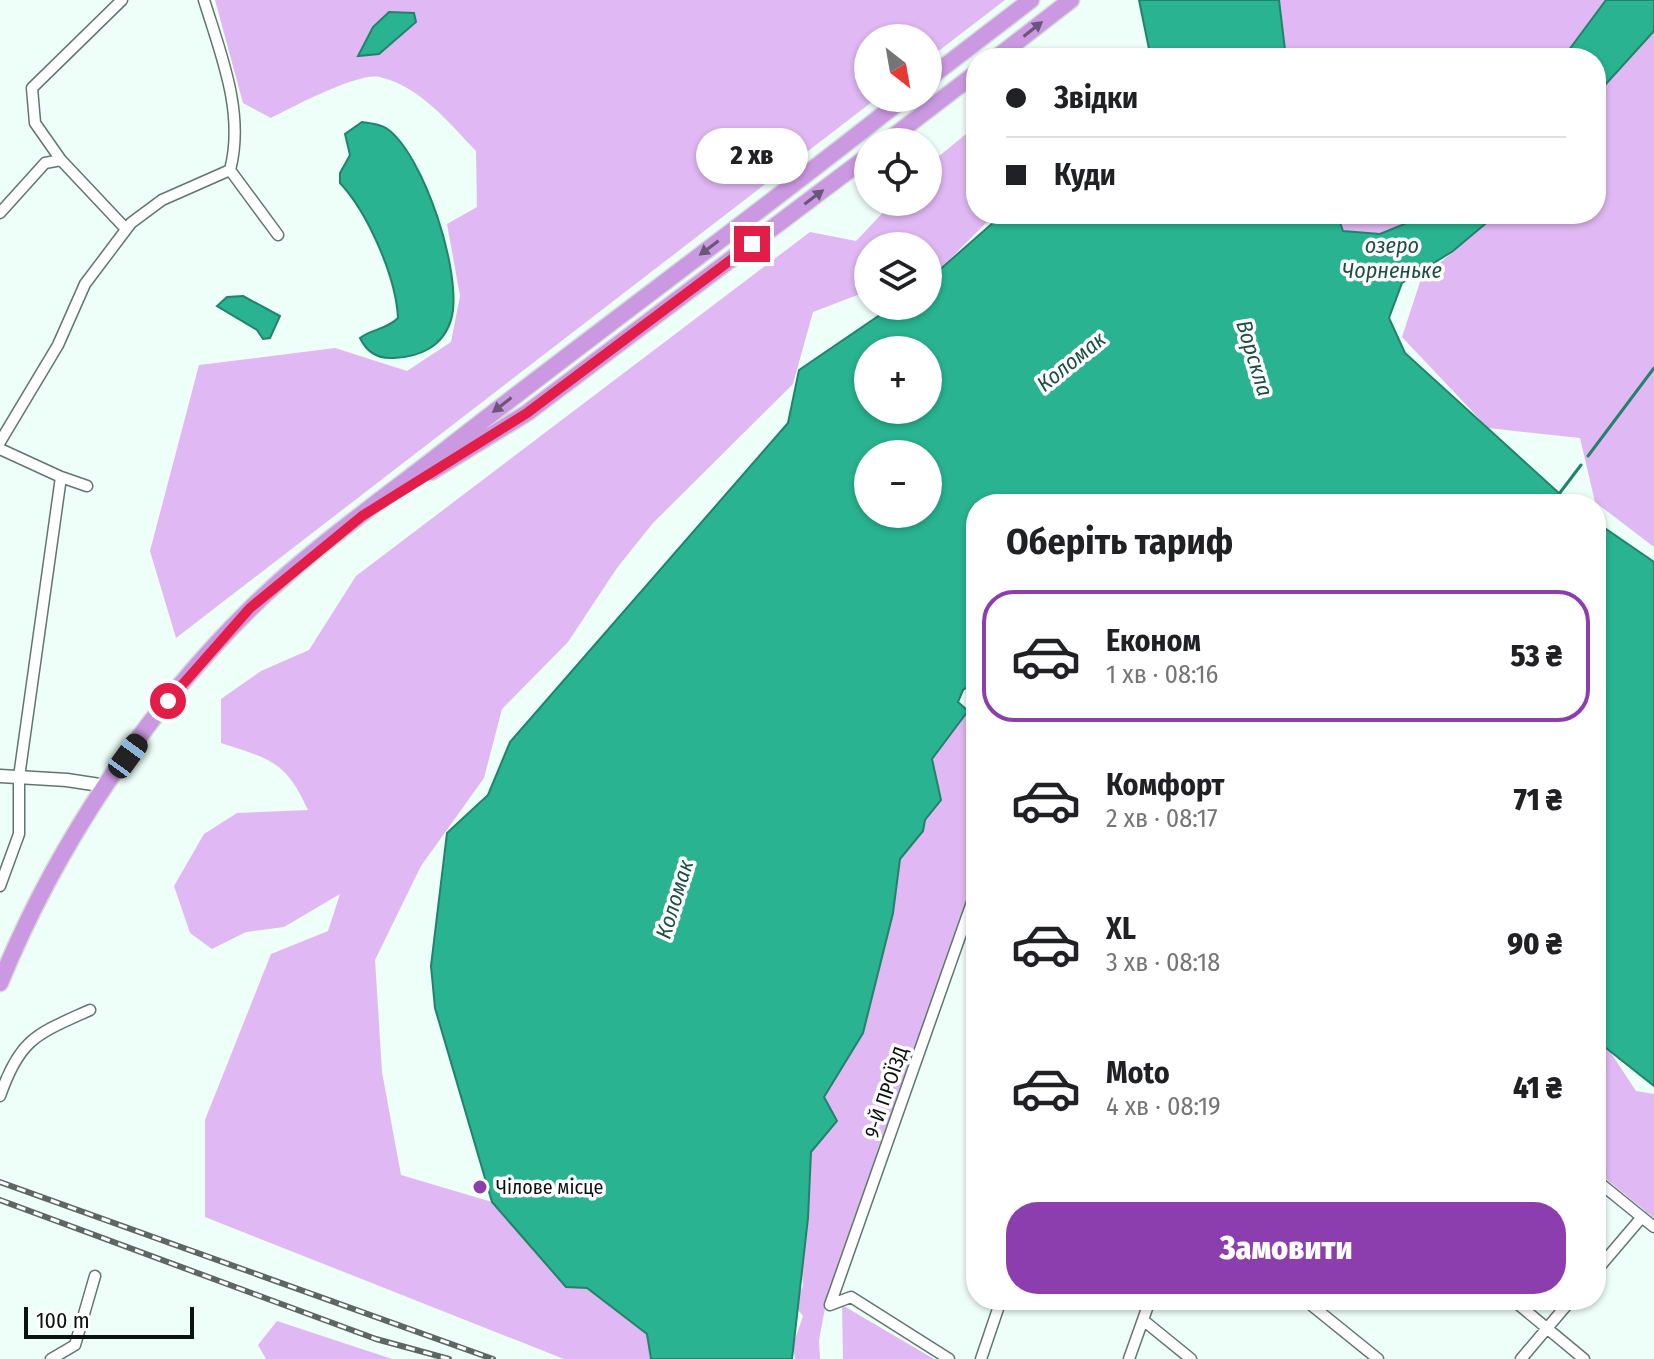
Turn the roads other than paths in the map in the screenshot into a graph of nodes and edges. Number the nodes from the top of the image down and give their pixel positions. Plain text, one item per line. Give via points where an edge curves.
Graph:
1 (122, 0) edge
2 (204, 0) edge
3 (1031, 0) edge
4 (1071, 0) edge
5 (968, 48) edge
6 (1009, 48) edge
7 (966, 50) edge
8 (942, 68) edge
9 (966, 81) edge
10 (886, 112) edge
11 (904, 128) edge
12 (61, 160) junction
13 (854, 167) edge
14 (230, 170) junction
15 (0, 213) edge
16 (126, 229) junction
17 (278, 235) dead end
18 (2, 435) edge
19 (0, 449) edge
20 (61, 477) junction
21 (87, 486) dead end
22 (362, 516) junction
23 (0, 776) edge
24 (19, 777) junction
25 (106, 786) junction
26 (0, 886) edge
27 (966, 919) edge
28 (0, 983) edge
29 (90, 1010) dead end
30 (0, 1096) edge
31 (1606, 1188) edge
32 (1642, 1217) junction
33 (1654, 1227) edge
34 (1606, 1259) edge
35 (95, 1276) dead end
36 (998, 1310) edge
37 (1146, 1310) edge
38 (1317, 1310) edge
39 (1525, 1310) edge
40 (1562, 1310) edge
41 (1143, 1320) junction
42 (1547, 1328) junction
43 (51, 1359) edge
44 (949, 1359) edge
45 (981, 1359) edge
46 (1129, 1359) edge
47 (1191, 1359) edge
48 (1378, 1359) edge
49 (1521, 1359) edge
50 (1584, 1359) edge

1 - 12 street via 32,88 35,123
2 - 14 street via 228,76 237,143
3 - 5 highway
6 -> 4 highway
7 - 8 highway
9 - 11 highway
10 -> 22 highway
12 - 15 street via 45,163
12 - 16 street
22 -> 13 highway via 527,413
14 - 16 street via 162,200
14 - 17 street
16 - 18 street via 85,284 58,345
19 - 20 street
20 - 21 street
20 - 24 street
22 - 25 highway via 250,608 181,683
23 - 24 street
24 - 25 street
24 - 26 street via 19,834
25 - 28 highway via 26,924
27 - 44 street, 9-Й ПРОЇЗД via 830,1305 851,1297
29 - 30 street via 40,1033 17,1053
31 - 32 street
32 - 33 street
32 - 34 street
35 - 43 street via 75,1345
36 - 45 street
37 - 41 street
38 - 48 street
39 - 42 street
40 - 42 street
41 - 46 street
41 - 47 street
42 - 49 street
42 - 50 street

